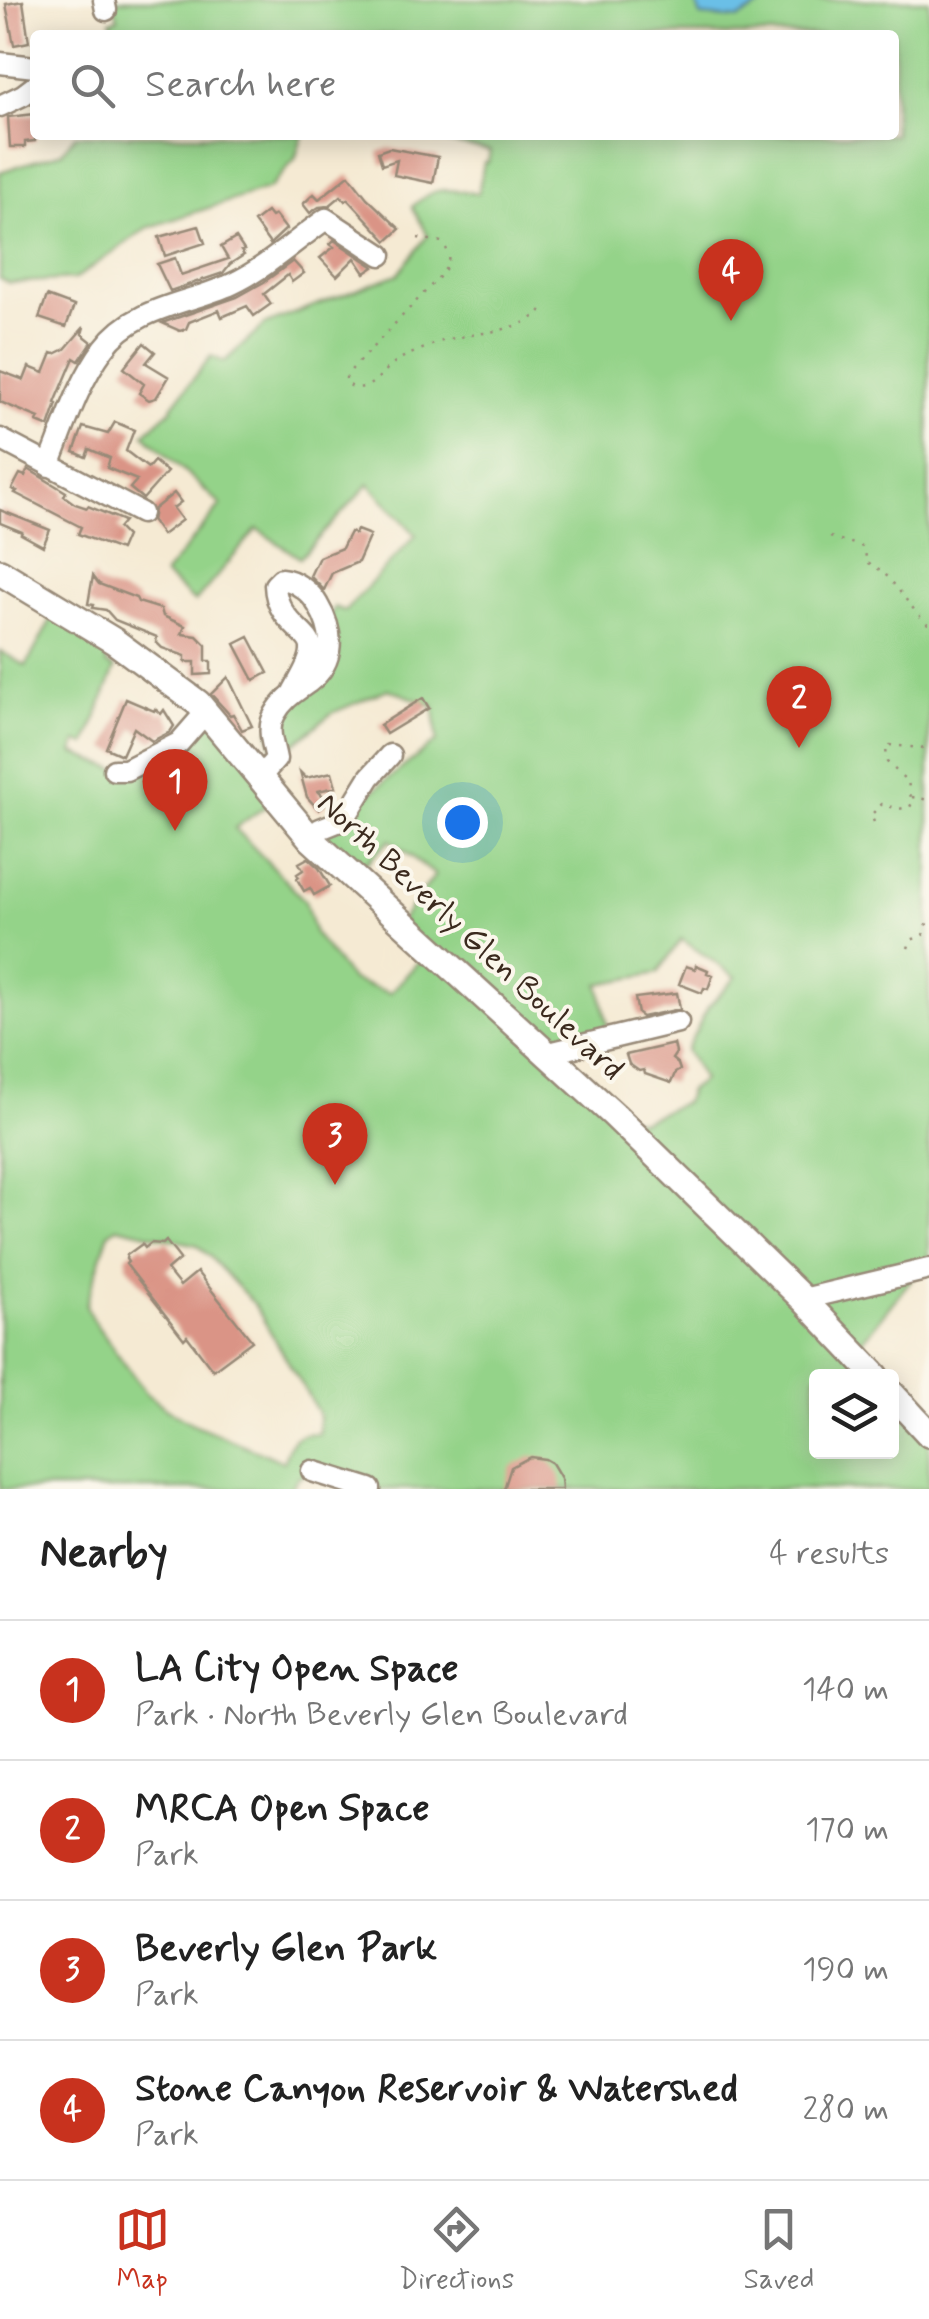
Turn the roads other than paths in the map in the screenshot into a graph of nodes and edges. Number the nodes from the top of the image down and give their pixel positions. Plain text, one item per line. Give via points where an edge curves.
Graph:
1 (0, 63) edge
2 (30, 66) edge
3 (30, 90) edge
4 (0, 106) edge
5 (381, 255) dead end
6 (0, 439) edge
7 (50, 466) junction
8 (141, 513) dead end
9 (0, 572) edge
10 (292, 694) junction
11 (206, 712) junction
12 (390, 756) dead end
13 (114, 770) dead end
14 (260, 778) junction
15 (311, 839) junction
16 (678, 1022) dead end
17 (546, 1054) junction
18 (929, 1269) edge
19 (803, 1299) junction
20 (869, 1369) edge
21 (899, 1402) edge
22 (929, 1434) edge
23 (312, 1470) dead end
24 (370, 1489) edge

1 - 2 street
3 - 4 street
5 - 7 street via 326,219 230,285 124,327 89,372
6 - 7 street
7 - 8 street
9 - 11 main road, North Beverly Glen Boulevard via 114,641
10 - 10 street via 325,664 331,648 316,600 281,578 275,585 280,610 312,646
10 - 14 street via 272,717 276,760
11 - 13 street via 179,743
11 - 14 main road, North Beverly Glen Boulevard
12 - 15 street via 346,816
14 - 15 main road, North Beverly Glen Boulevard
15 - 17 main road, North Beverly Glen Boulevard
16 - 17 street
17 - 19 main road, North Beverly Glen Boulevard
18 - 19 street
19 - 20 main road, North Beverly Glen Boulevard
21 - 22 main road
23 - 24 street

